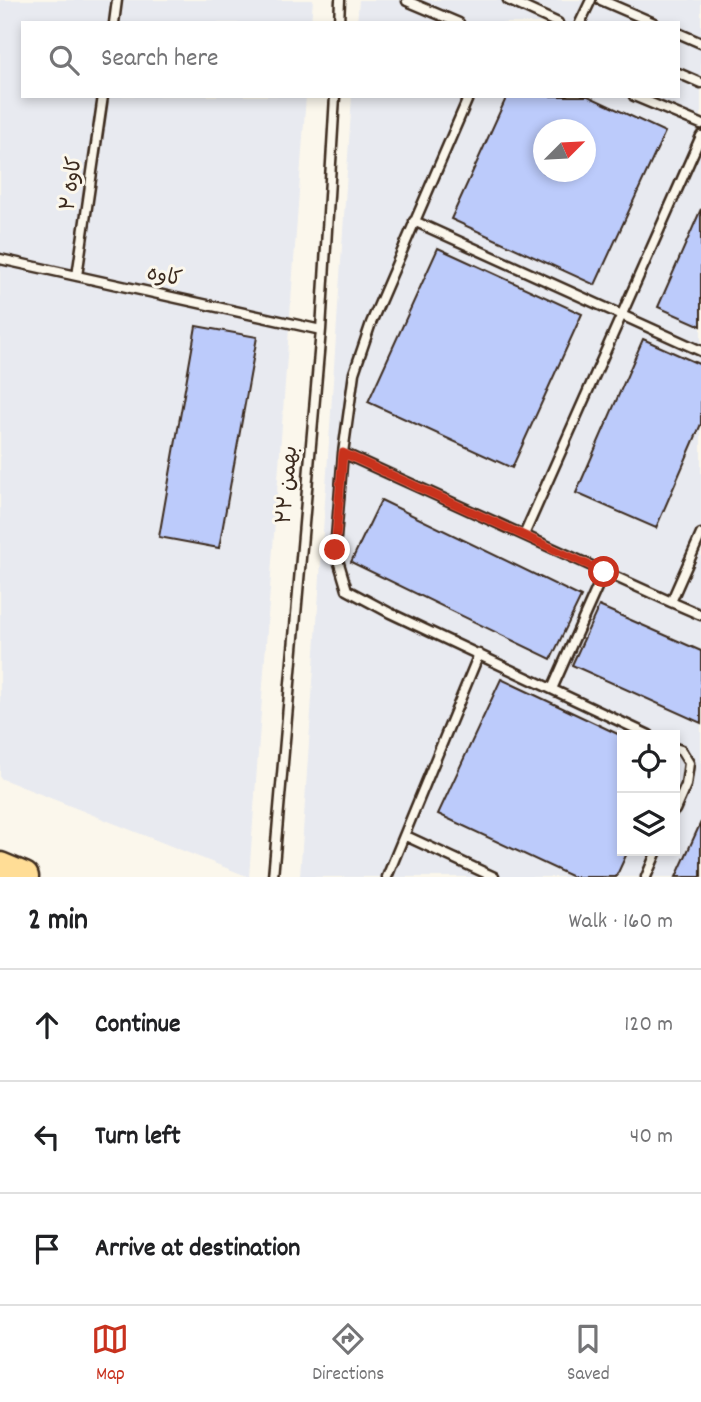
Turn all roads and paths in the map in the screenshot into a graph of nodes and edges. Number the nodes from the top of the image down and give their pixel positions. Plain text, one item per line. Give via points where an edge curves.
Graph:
1 (117, 0) edge
2 (340, 0) edge
3 (508, 0) edge
4 (591, 0) edge
5 (601, 0) edge
6 (407, 1) edge
7 (114, 21) edge
8 (339, 21) edge
9 (454, 21) edge
10 (554, 21) edge
11 (581, 21) edge
12 (649, 21) edge
13 (680, 34) edge
14 (701, 43) edge
15 (680, 74) edge
16 (701, 83) edge
17 (103, 98) edge
18 (335, 98) edge
19 (468, 98) edge
20 (639, 98) edge
21 (701, 124) edge
22 (701, 136) edge
23 (414, 220) junction
24 (0, 259) edge
25 (77, 276) junction
26 (622, 315) junction
27 (321, 330) junction
28 (701, 351) edge
29 (343, 453) junction
30 (701, 534) edge
31 (524, 535) junction
32 (604, 572) junction
33 (671, 602) junction
34 (701, 615) edge
35 (479, 653) junction
36 (552, 689) junction
37 (638, 730) edge
38 (680, 750) edge
39 (680, 798) edge
40 (406, 836) junction
41 (655, 856) edge
42 (0, 867) edge
43 (24, 877) edge
44 (273, 877) edge
45 (387, 877) edge
46 (494, 877) edge
47 (646, 877) edge

1 - 7 lane
2 - 8 lane
3 - 10 lane
4 - 11 lane
5 - 12 lane
6 - 9 lane
13 - 14 lane
15 - 16 lane
17 - 25 lane, کاوه ۲
18 - 27 lane, ۲۲ بهمن
19 - 23 lane
20 - 21 lane
22 - 26 lane
23 - 26 lane
23 - 29 lane via 354,373
24 - 25 lane, کاوه
25 - 27 lane, کاوه
26 - 28 lane
26 - 31 lane
27 - 44 lane, ۲۲ بهمن
29 - 31 lane
29 - 35 lane via 335,550 347,590
30 - 33 lane
31 - 32 lane
32 - 33 lane
32 - 36 lane
33 - 34 lane
35 - 36 lane
35 - 40 lane
36 - 37 lane
38 - 39 lane via 689,763
40 - 45 lane
40 - 46 lane
41 - 47 lane
42 - 43 highway

